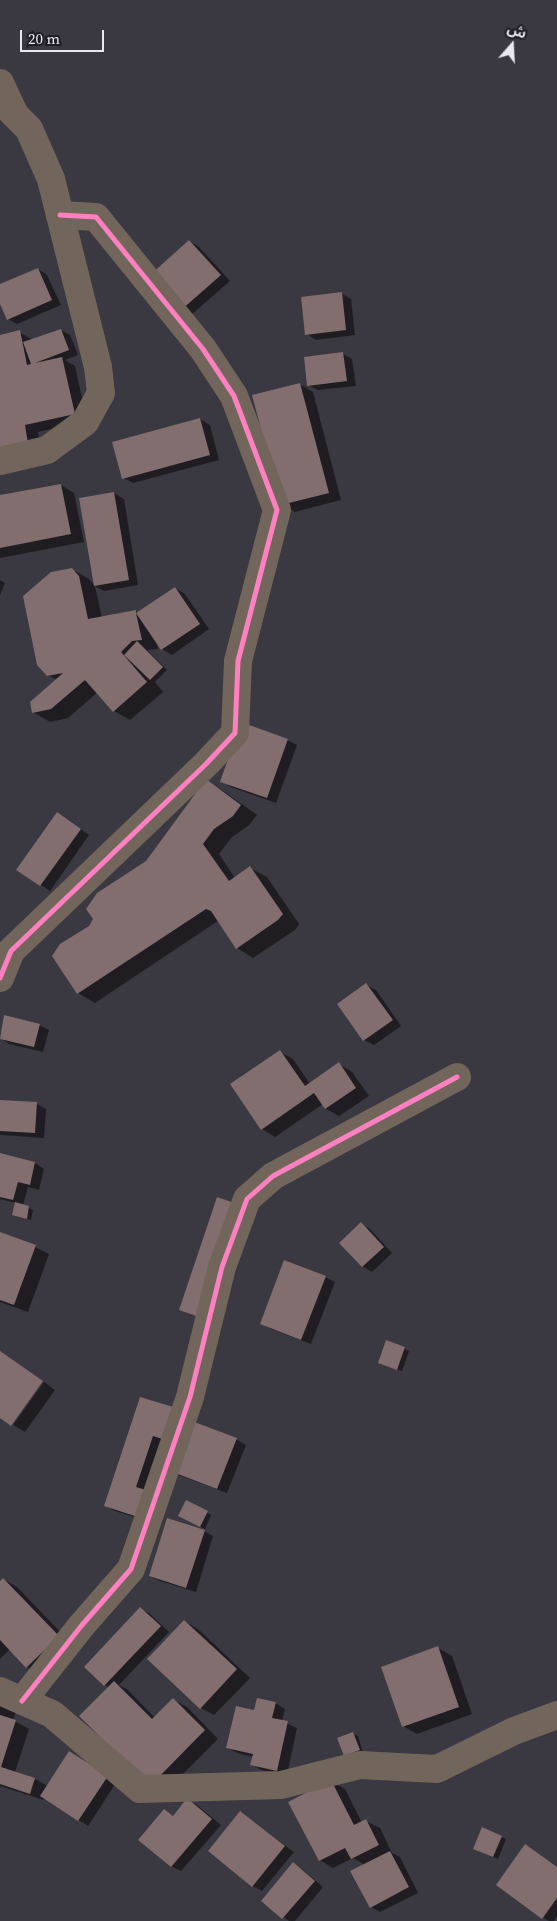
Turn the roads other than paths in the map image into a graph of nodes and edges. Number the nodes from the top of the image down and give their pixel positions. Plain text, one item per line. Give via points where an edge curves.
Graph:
1 (0, 83) edge
2 (8, 107) edge
3 (60, 216) junction
4 (0, 461) edge
5 (0, 978) edge
6 (457, 1077) dead end
7 (11, 1696) edge
8 (557, 1714) edge

1 - 2 street
2 - 3 street via 29,129 52,179
3 - 4 street via 98,367 101,393 85,422 47,450
3 - 5 street via 96,217 203,349 234,396 277,510 238,661 235,733 11,951
6 - 7 street via 273,1176 247,1199 222,1267 190,1398 132,1569
7 - 8 street via 52,1714 140,1789 281,1785 360,1765 437,1769

